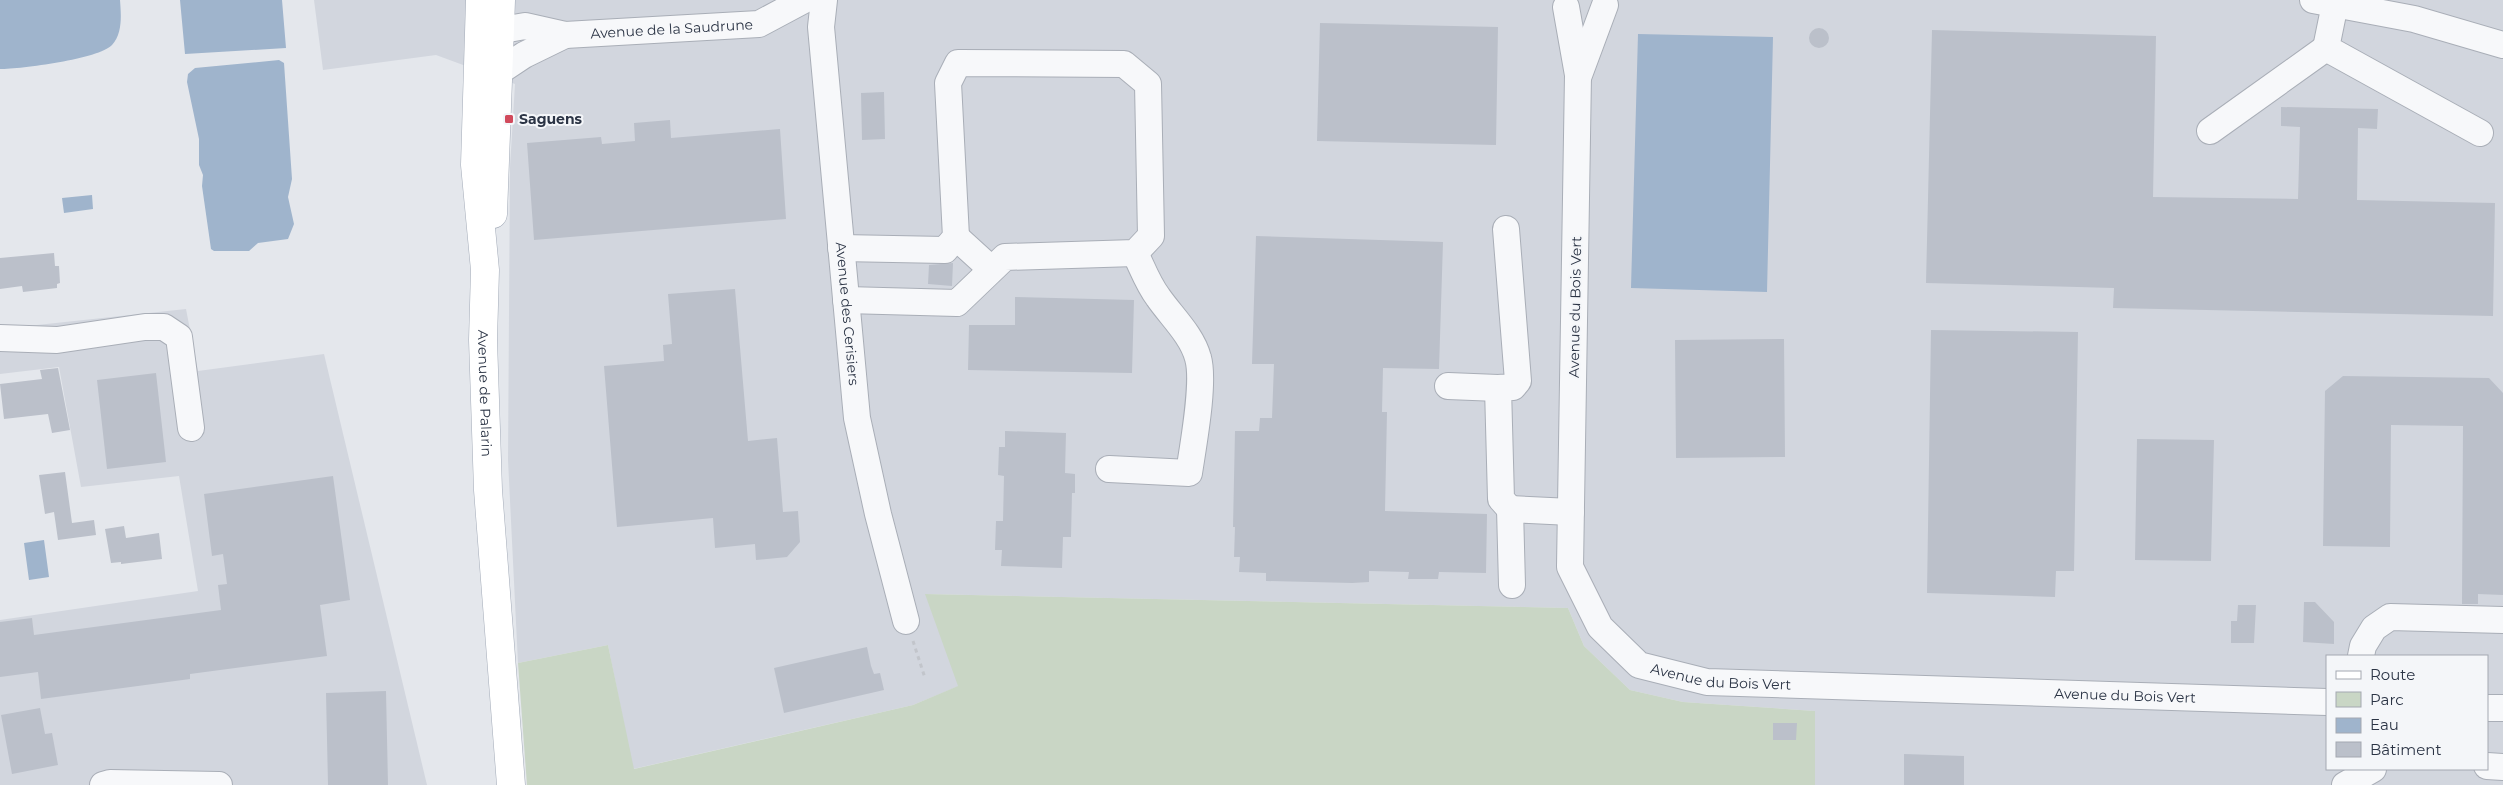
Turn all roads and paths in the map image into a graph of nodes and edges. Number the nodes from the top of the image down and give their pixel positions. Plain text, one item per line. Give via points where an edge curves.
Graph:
1 (804, 0) edge
2 (824, 0) edge
3 (1609, 2) edge
4 (1561, 3) edge
5 (2342, 3) edge
6 (498, 31) edge
7 (2503, 45) edge
8 (2326, 48) junction
9 (1578, 75) junction
10 (2210, 131) dead end
11 (2480, 133) dead end
12 (1506, 229) dead end
13 (956, 237) junction
14 (841, 248) junction
15 (1135, 253) junction
16 (991, 269) junction
17 (846, 300) junction
18 (0, 338) edge
19 (1448, 386) dead end
20 (1498, 388) junction
21 (191, 428) dead end
22 (1109, 469) dead end
23 (1510, 509) junction
24 (1571, 512) junction
25 (1512, 585) dead end
26 (2503, 620) edge
27 (906, 622) joint
28 (2360, 655) edge
29 (925, 678) dead end
30 (2326, 702) edge
31 (2488, 708) edge
32 (2503, 708) edge
33 (2488, 766) edge
34 (2503, 767) edge
35 (2371, 770) edge
36 (104, 785) edge
37 (220, 785) edge
38 (511, 785) edge
39 (2345, 785) edge

1 - 6 street, Avenue de la Saudrune via 759,24 565,35
2 - 14 street, Avenue des Cerisiers via 821,27
3 - 4 street via 1579,10
3 - 9 street, Avenue du Bois Vert
4 - 9 street, Avenue du Bois Vert
5 - 7 street via 2414,19
5 - 8 street
6 - 38 main road, Avenue de Palarin via 475,165 485,270 483,340 488,490
8 - 10 street
8 - 11 street
9 - 24 street, Avenue du Bois Vert
12 - 20 street via 1518,381 1513,387
13 - 14 street via 945,250
13 - 15 street via 948,83 958,64 1124,64 1148,84 1151,236
13 - 16 street
14 - 17 street, Avenue des Cerisiers
15 - 16 street via 1005,257
15 - 22 street via 1156,296 1181,326 1198,358 1196,421 1189,473
16 - 17 street via 957,303
17 - 27 street, Avenue des Cerisiers via 858,418 878,514
18 - 21 street via 56,340 164,327 179,337
19 - 20 street
20 - 23 street via 1500,499
23 - 24 street
23 - 25 street
24 - 30 street, Avenue du Bois Vert via 1570,567 1600,627 1639,666 1707,682
26 - 28 street via 2390,617 2374,628
27 - 29 path
31 - 32 street
33 - 34 street
35 - 39 street
36 - 37 street

